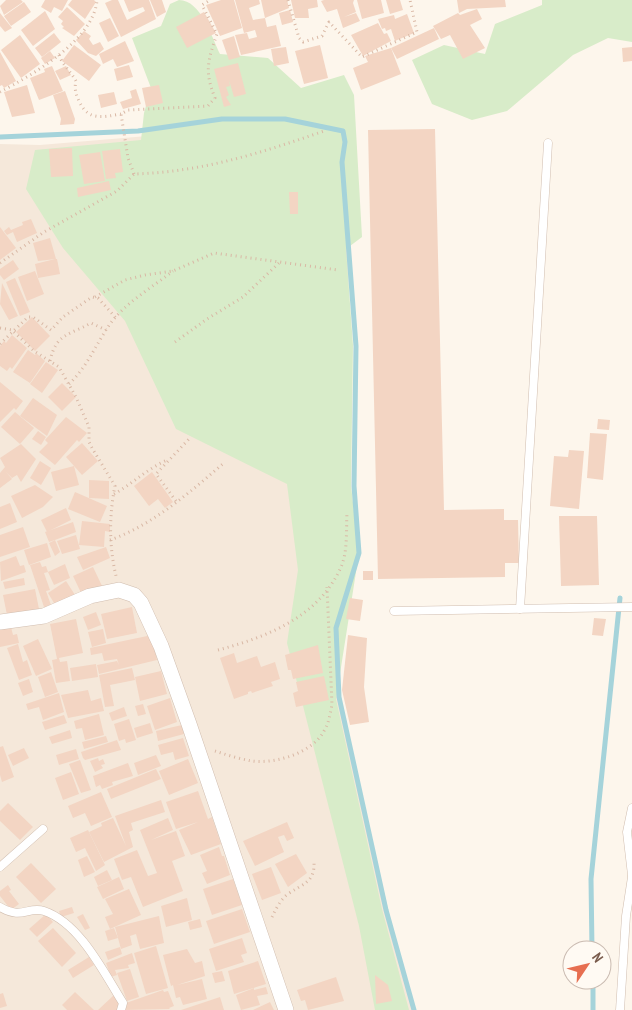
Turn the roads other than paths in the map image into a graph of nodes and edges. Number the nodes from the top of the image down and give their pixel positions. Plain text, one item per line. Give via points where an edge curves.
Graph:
1 (548, 143) dead end
2 (632, 607) edge
3 (520, 609) junction
4 (394, 611) dead end
5 (0, 622) edge
6 (632, 808) edge
7 (43, 829) dead end
8 (630, 834) edge
9 (0, 868) edge
10 (632, 876) edge
11 (0, 907) edge
12 (121, 1010) edge
13 (286, 1010) edge
14 (620, 1010) edge

1 - 3 lane
2 - 3 lane
3 - 4 lane
5 - 13 street via 44,616 90,596 119,590 134,595 147,613 197,747
6 - 8 lane
7 - 9 lane
8 - 10 lane
10 - 14 lane
11 - 12 lane via 20,914 41,910 62,921 96,959 123,1003

